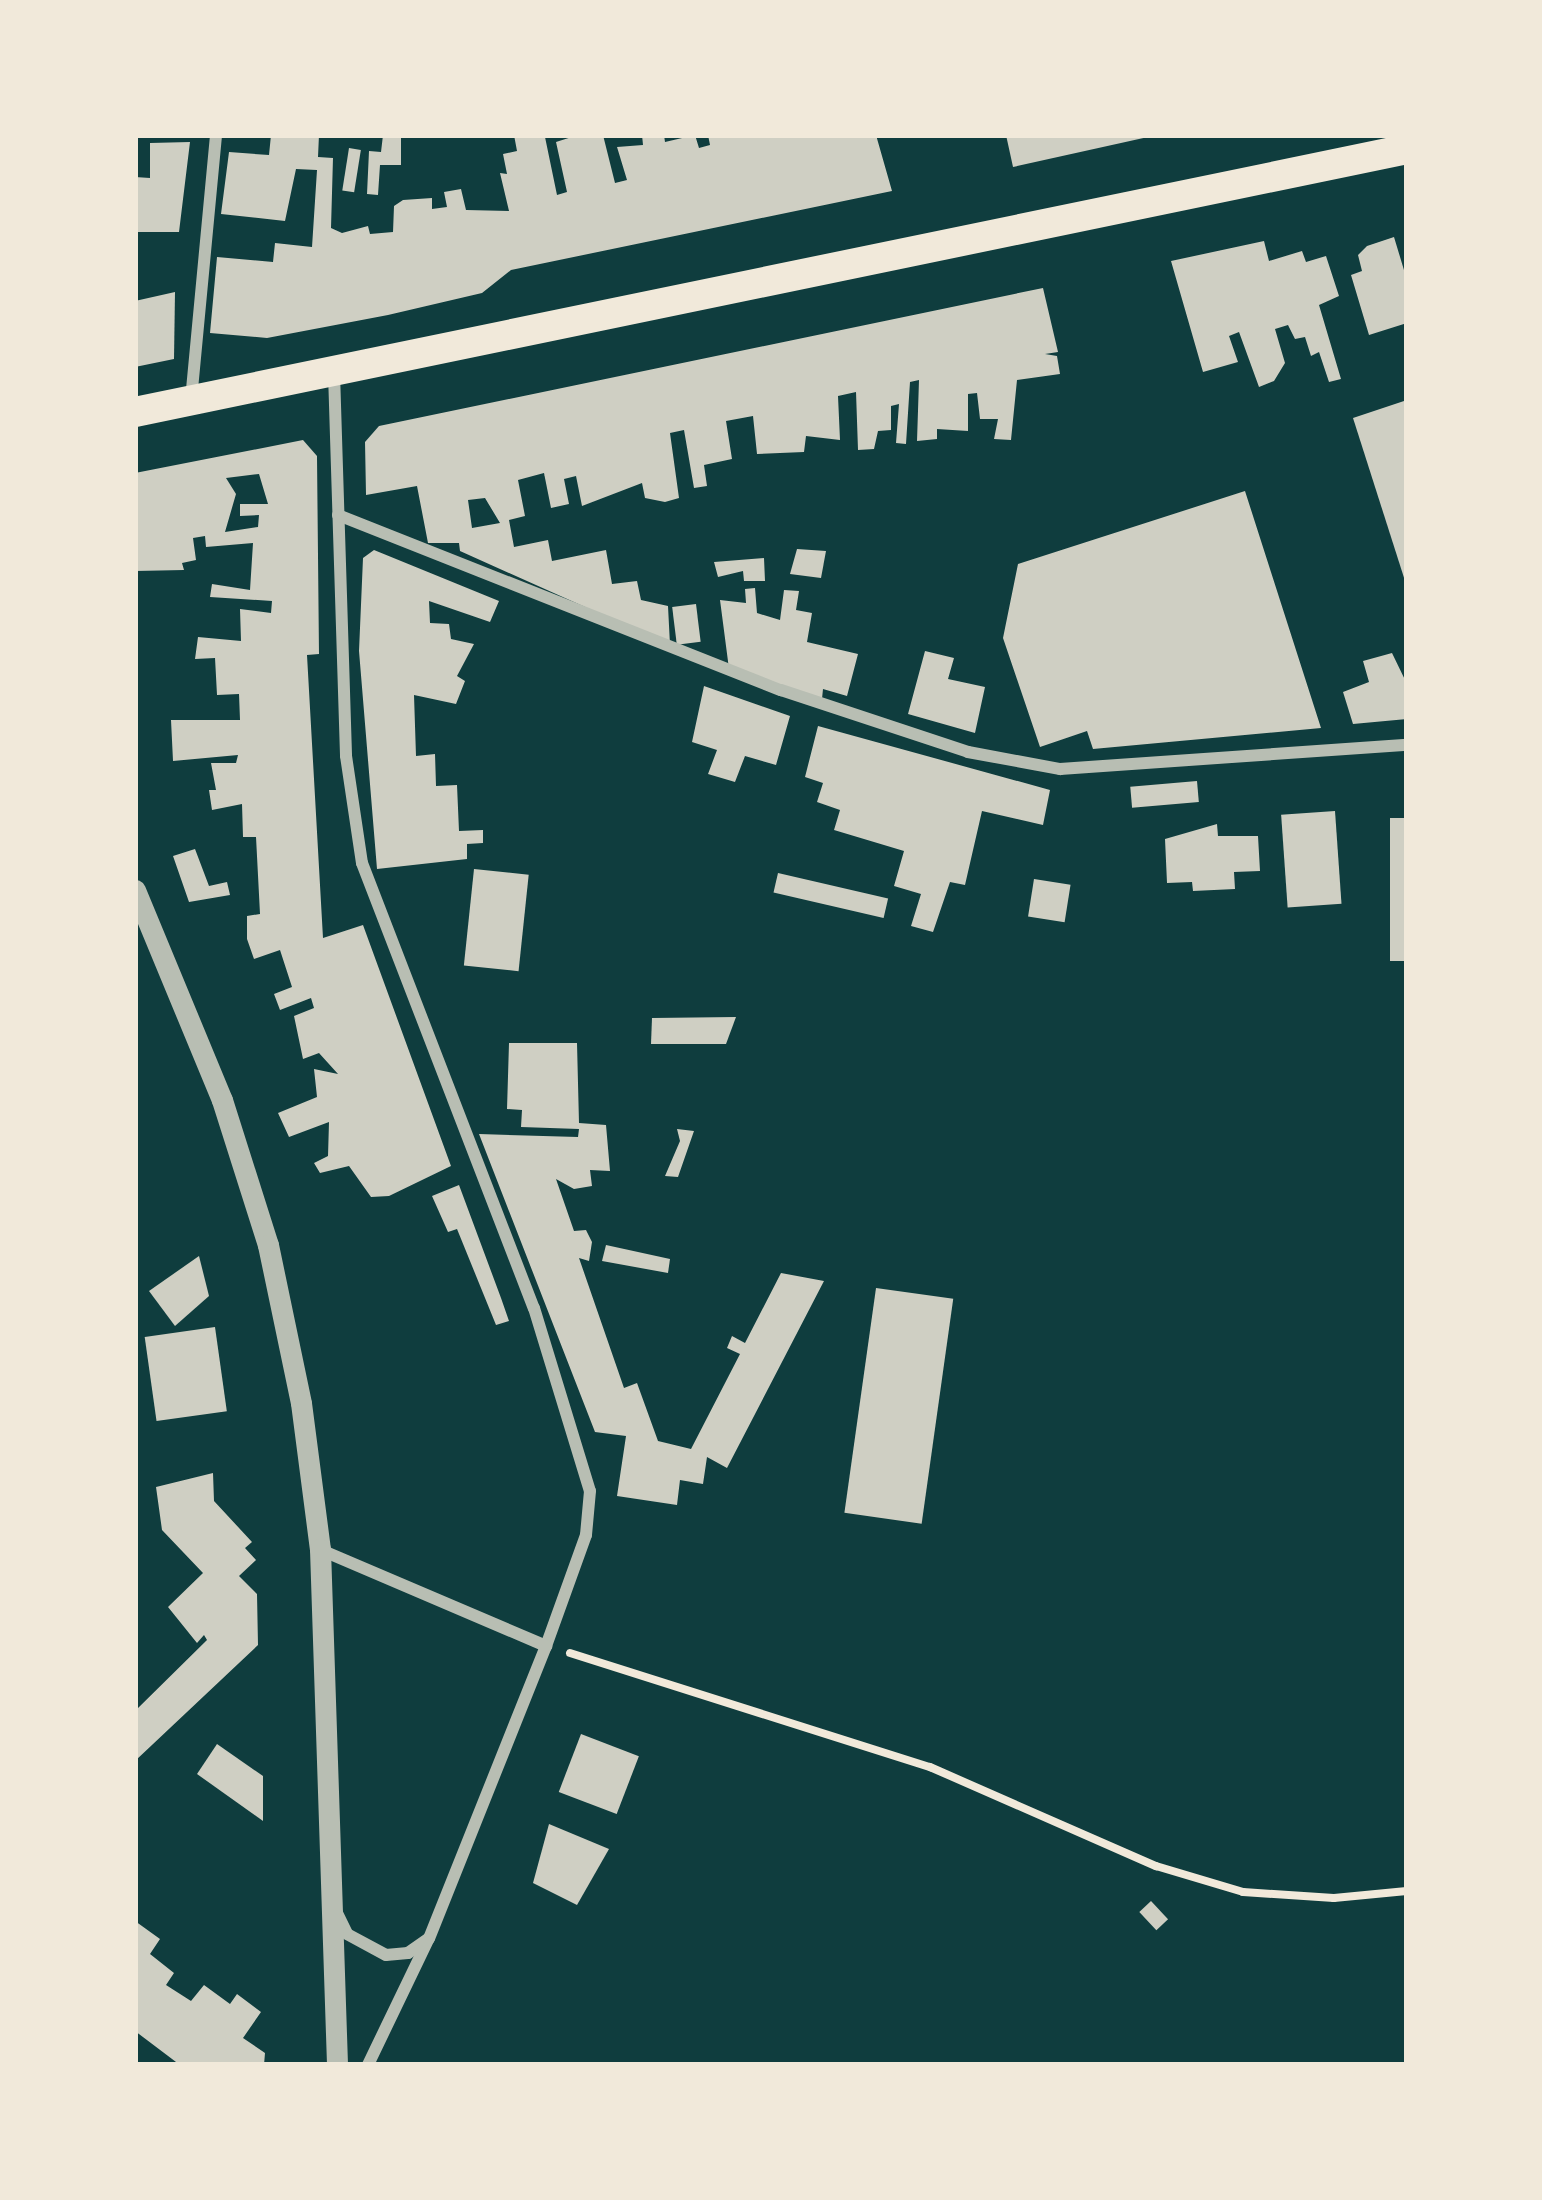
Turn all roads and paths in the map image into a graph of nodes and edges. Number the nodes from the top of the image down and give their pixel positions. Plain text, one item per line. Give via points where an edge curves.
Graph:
1 (216, 135) edge
2 (1407, 149) edge
3 (334, 373) junction
4 (191, 401) junction
5 (135, 412) edge
6 (338, 515) junction
7 (1407, 746) edge
8 (135, 890) edge
9 (320, 1550) junction
10 (546, 1646) junction
11 (1407, 1891) edge
12 (327, 1894) junction
13 (429, 1938) junction
14 (337, 2065) edge
15 (368, 2065) edge

1 - 4 street
2 - 3 main road
3 - 4 main road
3 - 6 street
4 - 5 main road
6 - 7 street via 781,690 968,752 1060,769
6 - 10 street via 346,756 362,863 534,1308 590,1491 586,1535
8 - 9 street via 222,1100 268,1245
9 - 10 street
9 - 12 street
10 - 11 path via 930,1767 1156,1866 1243,1892 1334,1898
10 - 13 street
12 - 13 street via 347,1934 364,1948 409,1953
12 - 14 street
13 - 15 street

